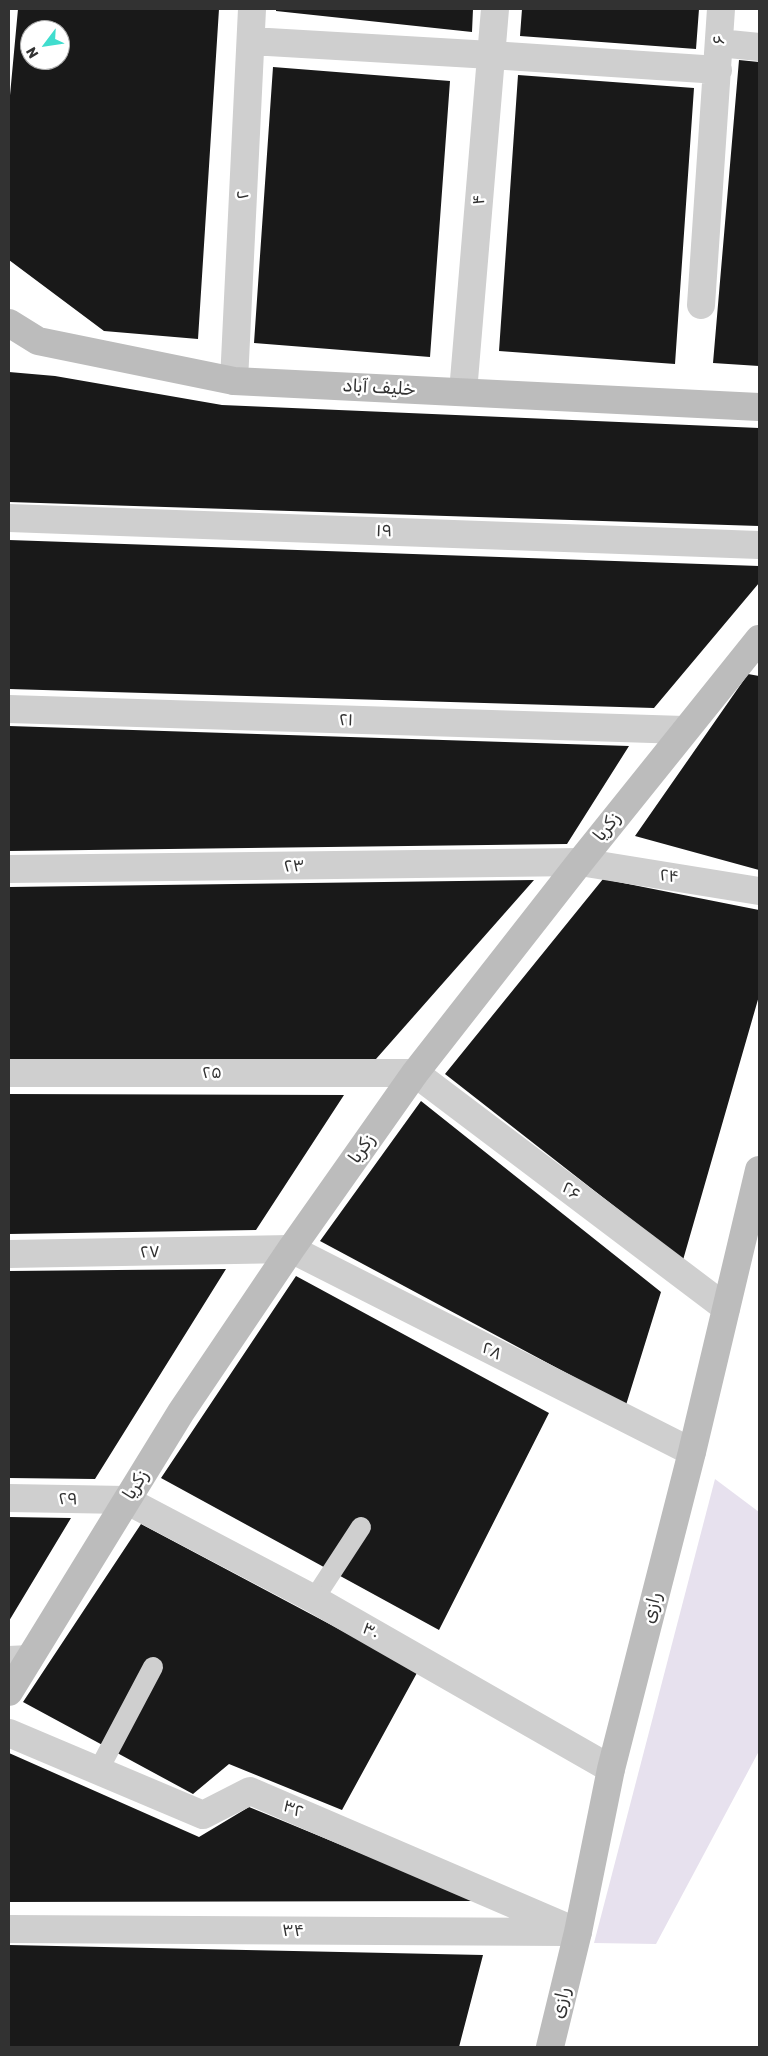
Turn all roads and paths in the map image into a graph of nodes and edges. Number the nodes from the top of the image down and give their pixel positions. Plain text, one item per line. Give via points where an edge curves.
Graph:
1 (252, 9) edge
2 (495, 9) edge
3 (721, 9) edge
4 (251, 41) junction
5 (719, 43) junction
6 (759, 47) edge
7 (491, 55) junction
8 (718, 70) junction
9 (701, 305) dead end
10 (9, 323) edge
11 (9, 339) edge
12 (38, 341) junction
13 (234, 381) junction
14 (463, 392) junction
15 (759, 407) edge
16 (9, 518) edge
17 (759, 545) edge
18 (759, 639) edge
19 (9, 709) edge
20 (684, 730) junction
21 (580, 862) junction
22 (9, 869) edge
23 (759, 891) edge
24 (9, 1073) edge
25 (416, 1073) junction
26 (759, 1170) edge
27 (291, 1249) junction
28 (9, 1254) edge
29 (726, 1308) junction
30 (692, 1452) junction
31 (9, 1498) edge
32 (126, 1500) junction
33 (361, 1528) dead end
34 (314, 1599) junction
35 (19, 1660) edge
36 (153, 1667) dead end
37 (9, 1692) edge
38 (9, 1733) edge
39 (611, 1768) junction
40 (98, 1771) junction
41 (9, 1929) edge
42 (578, 1932) junction
43 (550, 2047) edge

1 - 4 street, ۲
2 - 7 street, ۴
3 - 5 street, ۶
4 - 7 street
4 - 13 street, ۲
5 - 6 street
5 - 8 street, ۶
7 - 8 street
7 - 14 street, ۴
8 - 9 street, ۶
10 - 12 street, خلیف آباد
11 - 12 street
12 - 13 street, خلیف آباد
13 - 14 street, خلیف آباد
14 - 15 street, خلیف آباد
16 - 17 street, ۱۹
18 - 20 street, زکریا
19 - 20 street, ۲۱
20 - 21 street, زکریا
21 - 22 street, ۲۳
21 - 23 street, ۲۴
21 - 25 street, زکریا
24 - 25 street, ۲۵
25 - 27 street, زکریا
25 - 29 street, ۲۶
26 - 29 street, رازی
27 - 28 street, ۲۷
27 - 30 street, ۲۸
27 - 32 street, زکریا
29 - 30 street, رازی
30 - 39 street, رازی
31 - 32 street, ۲۹
32 - 34 street, ۳۰
32 - 35 street, زکریا
33 - 34 lane
34 - 39 street, ۳۰
35 - 37 street, زکریا
36 - 40 lane
38 - 40 street, ۳۲
39 - 42 street, رازی
40 - 42 street, ۳۲ via 203,1815 250,1791
41 - 42 street, ۳۴
42 - 43 street, رازی

